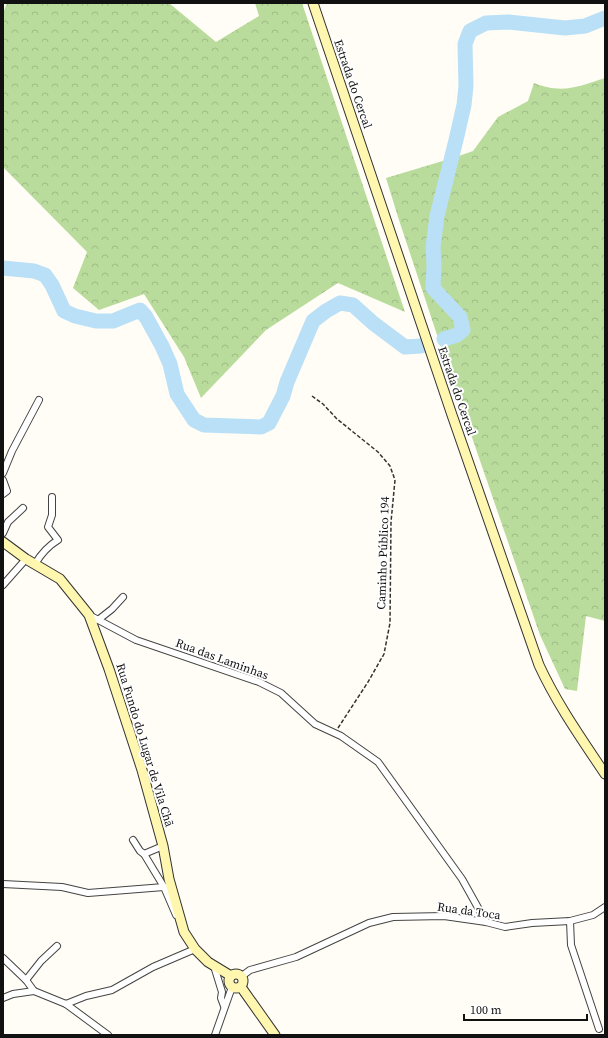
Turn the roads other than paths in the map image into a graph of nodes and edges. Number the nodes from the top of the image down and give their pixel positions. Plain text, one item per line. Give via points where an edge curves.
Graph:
1 (313, 3) edge
2 (39, 400) dead end
3 (3, 473) edge
4 (3, 480) edge
5 (3, 494) edge
6 (52, 497) dead end
7 (23, 508) dead end
8 (3, 533) edge
9 (3, 542) edge
10 (26, 559) junction
11 (35, 564) junction
12 (3, 585) edge
13 (123, 597) dead end
14 (89, 615) junction
15 (98, 620) junction
16 (605, 774) edge
17 (133, 840) dead end
18 (163, 846) junction
19 (144, 854) junction
20 (3, 884) edge
21 (164, 887) junction
22 (605, 907) edge
23 (181, 920) junction
24 (486, 922) junction
25 (570, 922) junction
26 (57, 946) dead end
27 (195, 949) junction
28 (3, 958) edge
29 (214, 966) junction
30 (230, 976) junction
31 (242, 976) junction
32 (26, 980) junction
33 (236, 987) junction
34 (34, 991) junction
35 (3, 998) edge
36 (66, 1004) junction
37 (224, 1006) junction
38 (599, 1029) dead end
39 (108, 1035) edge
40 (215, 1035) edge
41 (275, 1035) edge

1 - 16 street, Estrada do Cercal via 539,665 563,712
2 - 3 street
4 - 5 street via 7,491
6 - 11 street via 52,515 48,527 58,540 49,546
7 - 8 street via 8,522
9 - 10 street, Rua Fundo do Lugar de Vila Chã
10 - 11 street, Rua Fundo do Lugar de Vila Chã
10 - 12 street
11 - 14 street, Rua Fundo do Lugar de Vila Chã via 60,579
13 - 15 street
14 - 15 street, Rua das Laminhas
14 - 18 street, Rua Fundo do Lugar de Vila Chã via 110,669
15 - 24 street, Rua das Laminhas via 136,640 259,682 280,693 316,724 341,736 378,762 462,879
17 - 19 street
18 - 19 street
18 - 23 street, Rua Fundo do Lugar de Vila Chã
19 - 21 street
20 - 21 street via 62,887 88,894
21 - 23 street via 174,913
22 - 25 street, Rua da Toca via 593,915
23 - 27 street, Rua Fundo do Lugar de Vila Chã via 184,932
24 - 25 street, Rua da Toca via 505,927
24 - 31 street, Rua da Toca via 444,916 394,917 369,923 296,957 250,970
25 - 38 street via 571,945
26 - 32 street
27 - 29 street, Rua Fundo do Lugar de Vila Chã
27 - 36 street via 153,967 112,990
28 - 32 street
29 - 30 street, Rua Fundo do Lugar de Vila Chã
29 - 37 street
30 - 31 street via 238,973
30 - 33 street via 229,983
31 - 33 street via 244,980
32 - 34 street
33 - 37 street
33 - 41 street
34 - 35 street
34 - 36 street
36 - 39 street
37 - 40 street

